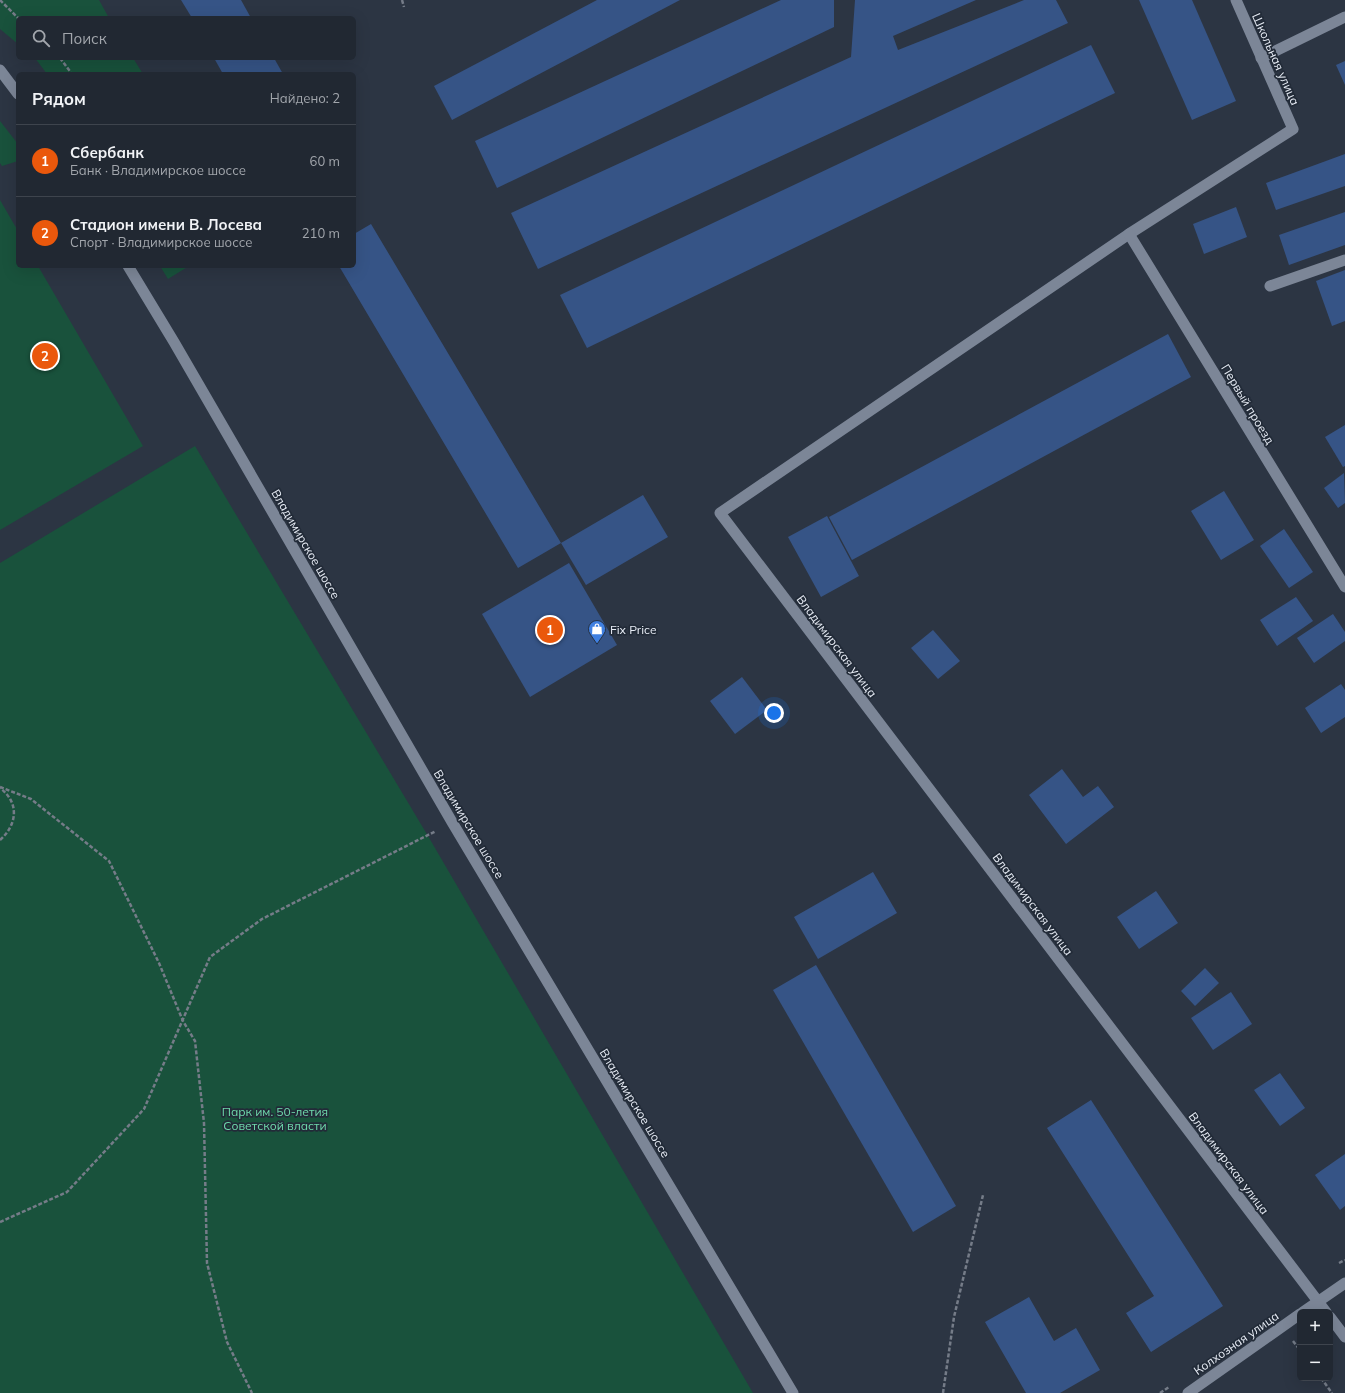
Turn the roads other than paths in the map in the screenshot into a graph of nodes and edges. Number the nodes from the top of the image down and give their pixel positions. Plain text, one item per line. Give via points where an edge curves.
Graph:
1 (1236, 0) edge
2 (1345, 17) edge
3 (1261, 58) junction
4 (0, 70) edge
5 (16, 91) edge
6 (1129, 234) junction
7 (1345, 260) edge
8 (129, 268) edge
9 (1270, 286) dead end
10 (1345, 587) edge
11 (1345, 1283) edge
12 (1318, 1302) junction
13 (1308, 1309) edge
14 (1324, 1309) edge
15 (1297, 1316) edge
16 (1333, 1321) edge
17 (1345, 1337) edge
18 (793, 1393) edge
19 (1188, 1393) edge

1 - 3 street, Школьная улица
2 - 3 street
3 - 6 street, Школьная улица via 1293,130
4 - 5 street
6 - 10 street, Первый проезд
6 - 12 street, Владимирская улица via 720,513
7 - 9 street
8 - 18 street, Владимирское шоссе via 452,822
11 - 12 street
12 - 13 street
12 - 14 street, Владимирская улица
15 - 19 street, Колхозная улица
16 - 17 street

